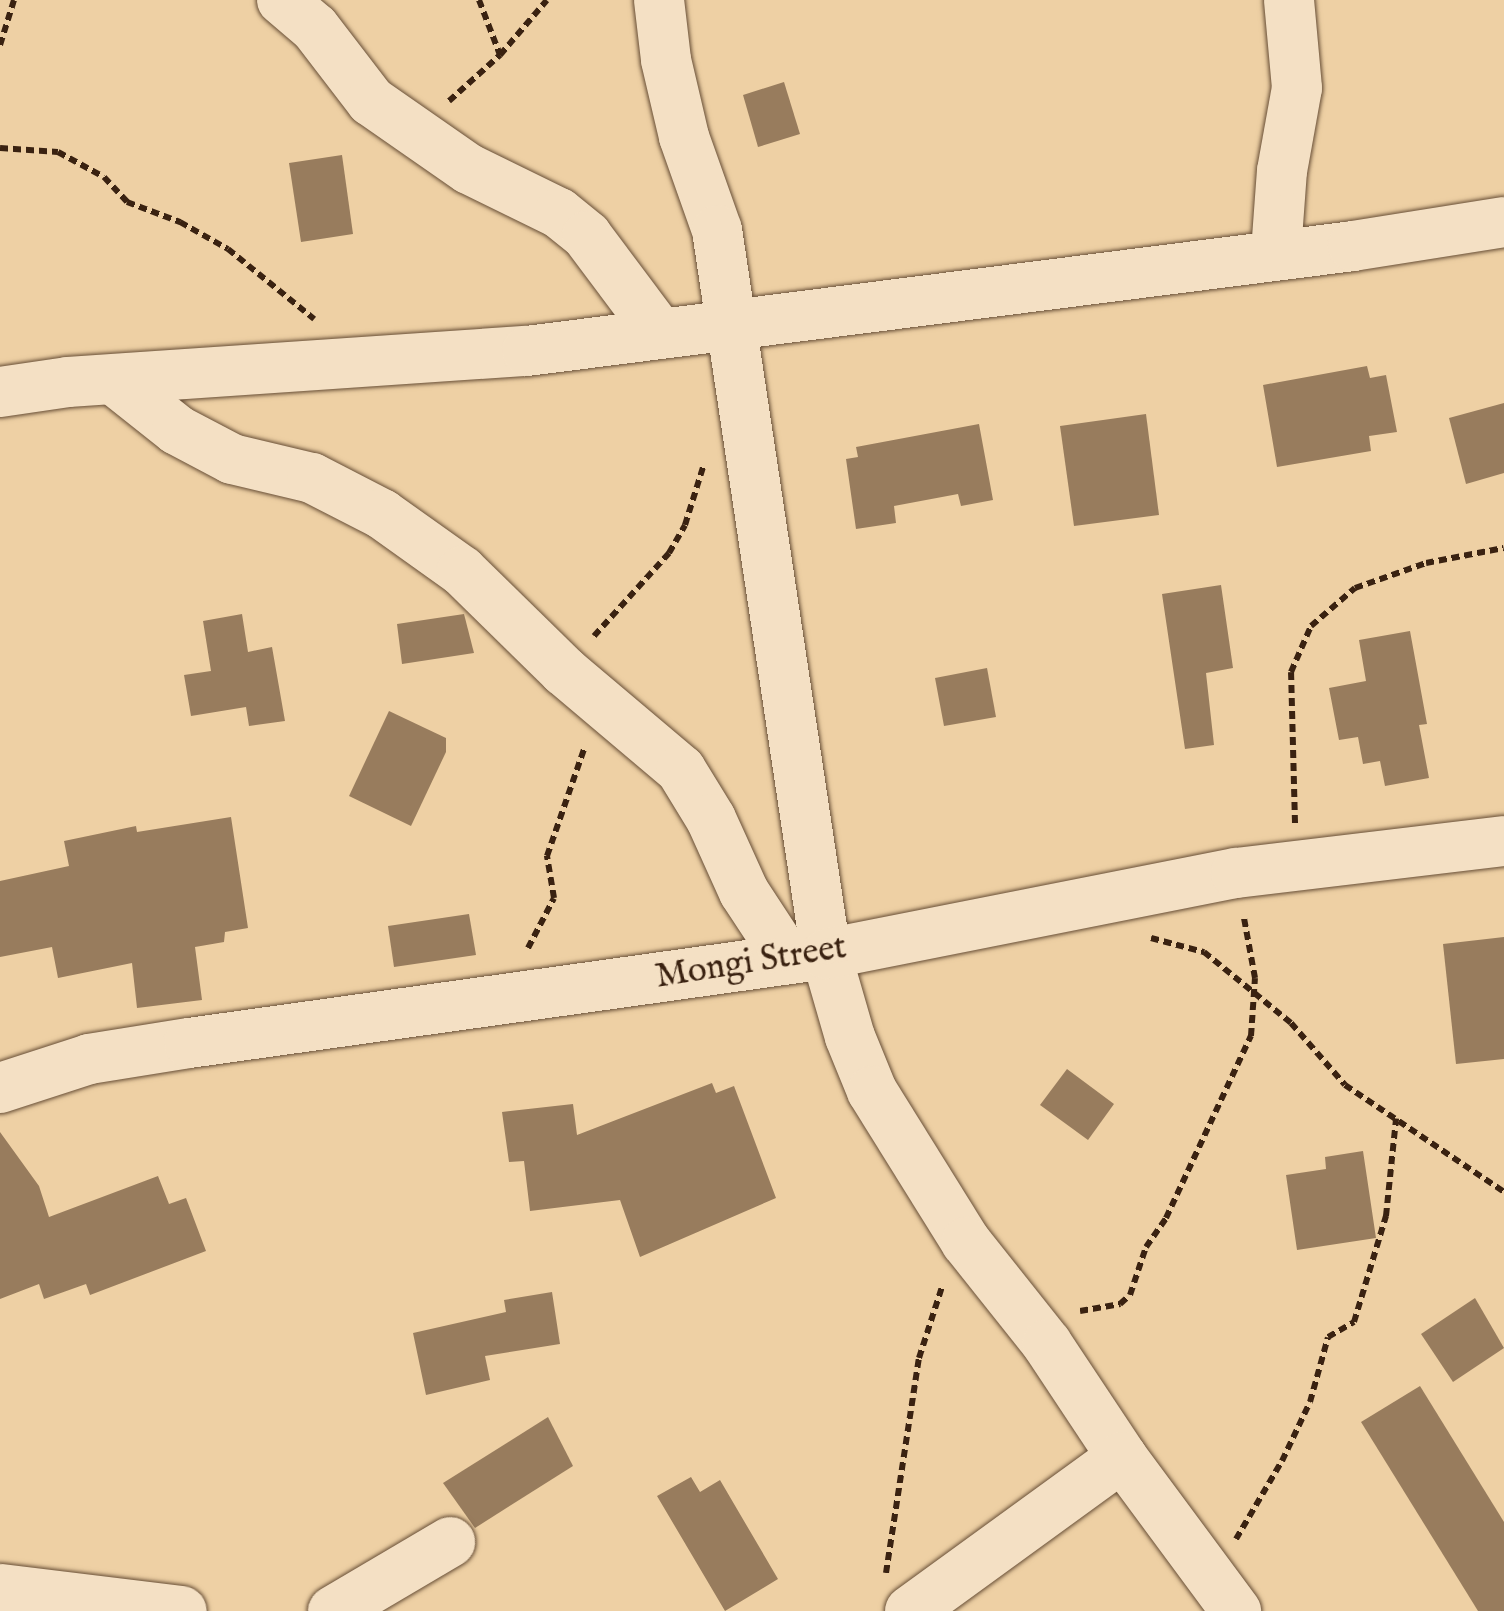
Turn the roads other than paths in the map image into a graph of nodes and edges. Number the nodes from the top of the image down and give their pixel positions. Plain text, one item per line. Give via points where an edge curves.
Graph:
1 (282, 0) edge
2 (659, 0) edge
3 (1289, 0) edge
4 (1504, 222) edge
5 (1276, 252) junction
6 (730, 326) junction
7 (658, 331) junction
8 (114, 380) junction
9 (0, 392) edge
10 (1504, 841) edge
11 (807, 956) junction
12 (0, 1088) edge
13 (1122, 1456) junction
14 (450, 1542) dead end
15 (0, 1589) edge
16 (1224, 1594) edge
17 (897, 1595) edge
18 (182, 1611) edge
19 (334, 1611) edge

1 - 7 street via 314,28 372,101 587,236
2 - 6 street via 684,137 718,230
3 - 5 street via 1297,88
4 - 5 street
5 - 6 street
6 - 7 street
6 - 11 street
7 - 8 street via 527,351
8 - 9 street
8 - 11 street via 177,430 232,459 312,478 382,514 462,571 601,704 665,755 696,790 744,892
10 - 11 street, Mongi Street via 1236,873
11 - 12 street, Mongi Street via 106,1056
11 - 13 street via 872,1091 966,1242 1047,1344
13 - 16 street
13 - 17 street
14 - 19 street
15 - 18 street

